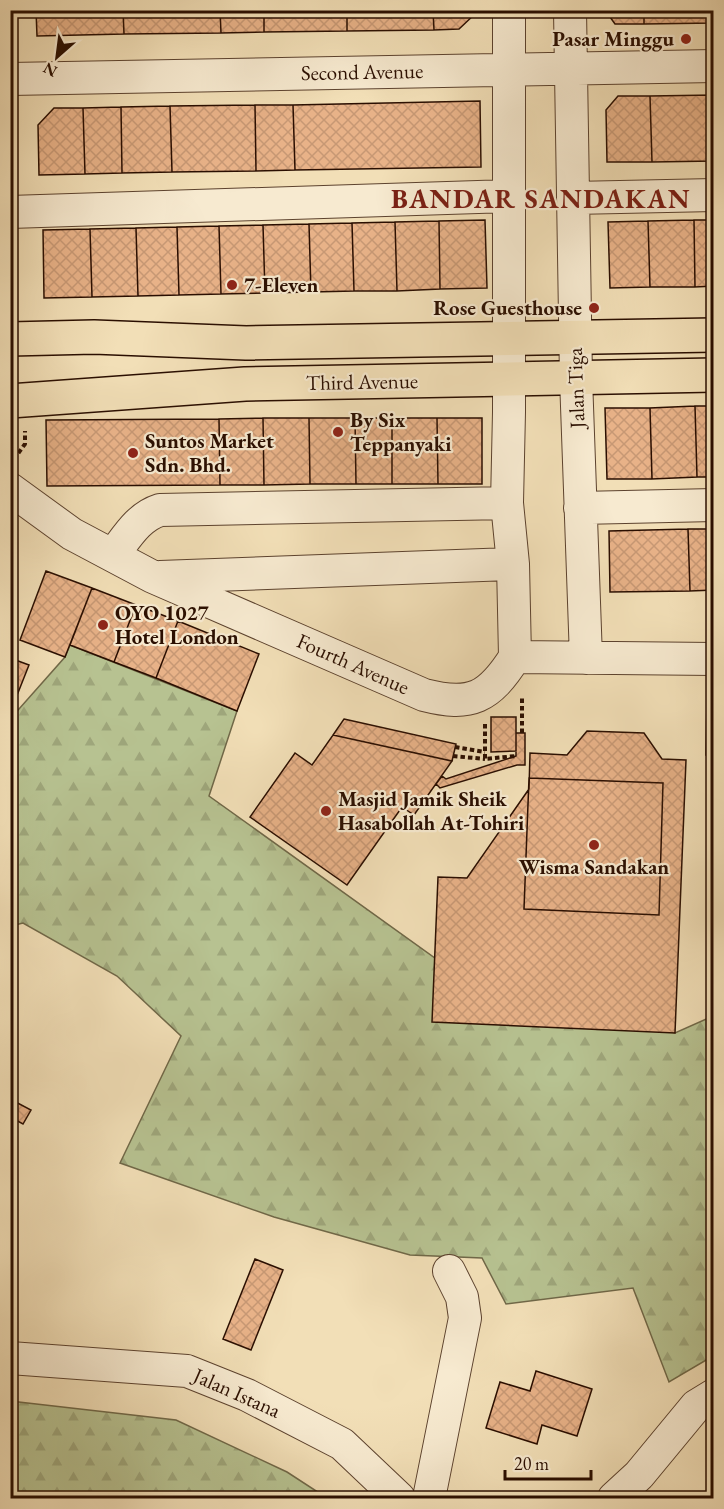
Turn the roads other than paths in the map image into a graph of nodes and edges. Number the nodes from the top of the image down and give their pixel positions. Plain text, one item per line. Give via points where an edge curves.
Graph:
1 (508, 10) edge
2 (570, 10) edge
3 (714, 66) edge
4 (571, 68) junction
5 (508, 70) junction
6 (10, 79) edge
7 (714, 195) edge
8 (508, 196) junction
9 (573, 198) junction
10 (10, 212) edge
11 (714, 335) edge
12 (575, 337) junction
13 (509, 338) junction
14 (10, 339) edge
15 (714, 375) edge
16 (576, 378) junction
17 (509, 379) junction
18 (10, 401) edge
19 (10, 489) edge
20 (507, 503) junction
21 (714, 505) edge
22 (580, 508) junction
23 (113, 555) junction
24 (513, 564) junction
25 (153, 577) junction
26 (515, 657) junction
27 (586, 658) junction
28 (714, 659) edge
29 (449, 1271) dead end
30 (10, 1358) edge
31 (714, 1395) edge
32 (399, 1498) edge
33 (429, 1498) edge
34 (614, 1498) edge

1 - 5 street
2 - 4 street, Jalan Tiga
3 - 4 street, Second Avenue
4 - 5 street, Second Avenue
4 - 9 street, Jalan Tiga
5 - 6 street, Second Avenue
5 - 8 street
7 - 9 street
8 - 10 street
8 - 13 street
9 - 12 street, Jalan Tiga
11 - 12 main road, Third Avenue
12 - 13 main road, Third Avenue
12 - 16 street, Jalan Tiga
13 - 14 main road, Third Avenue via 246,343 94,337
13 - 17 street
15 - 16 main road, Third Avenue
16 - 17 main road, Third Avenue
16 - 22 street, Jalan Tiga
17 - 18 main road, Third Avenue via 245,384
17 - 20 street
19 - 23 street, Fourth Avenue via 72,534
20 - 23 street via 160,510 139,521
20 - 24 street
21 - 22 street
22 - 27 street, Jalan Tiga
23 - 25 street, Fourth Avenue
24 - 25 street
24 - 26 street
25 - 26 street, Fourth Avenue via 424,695 448,701 484,692 502,677
26 - 27 street
27 - 28 street
29 - 33 street via 462,1297 465,1318
30 - 32 street, Jalan Istana via 187,1371 247,1395 342,1444
31 - 34 street via 696,1406 639,1475

